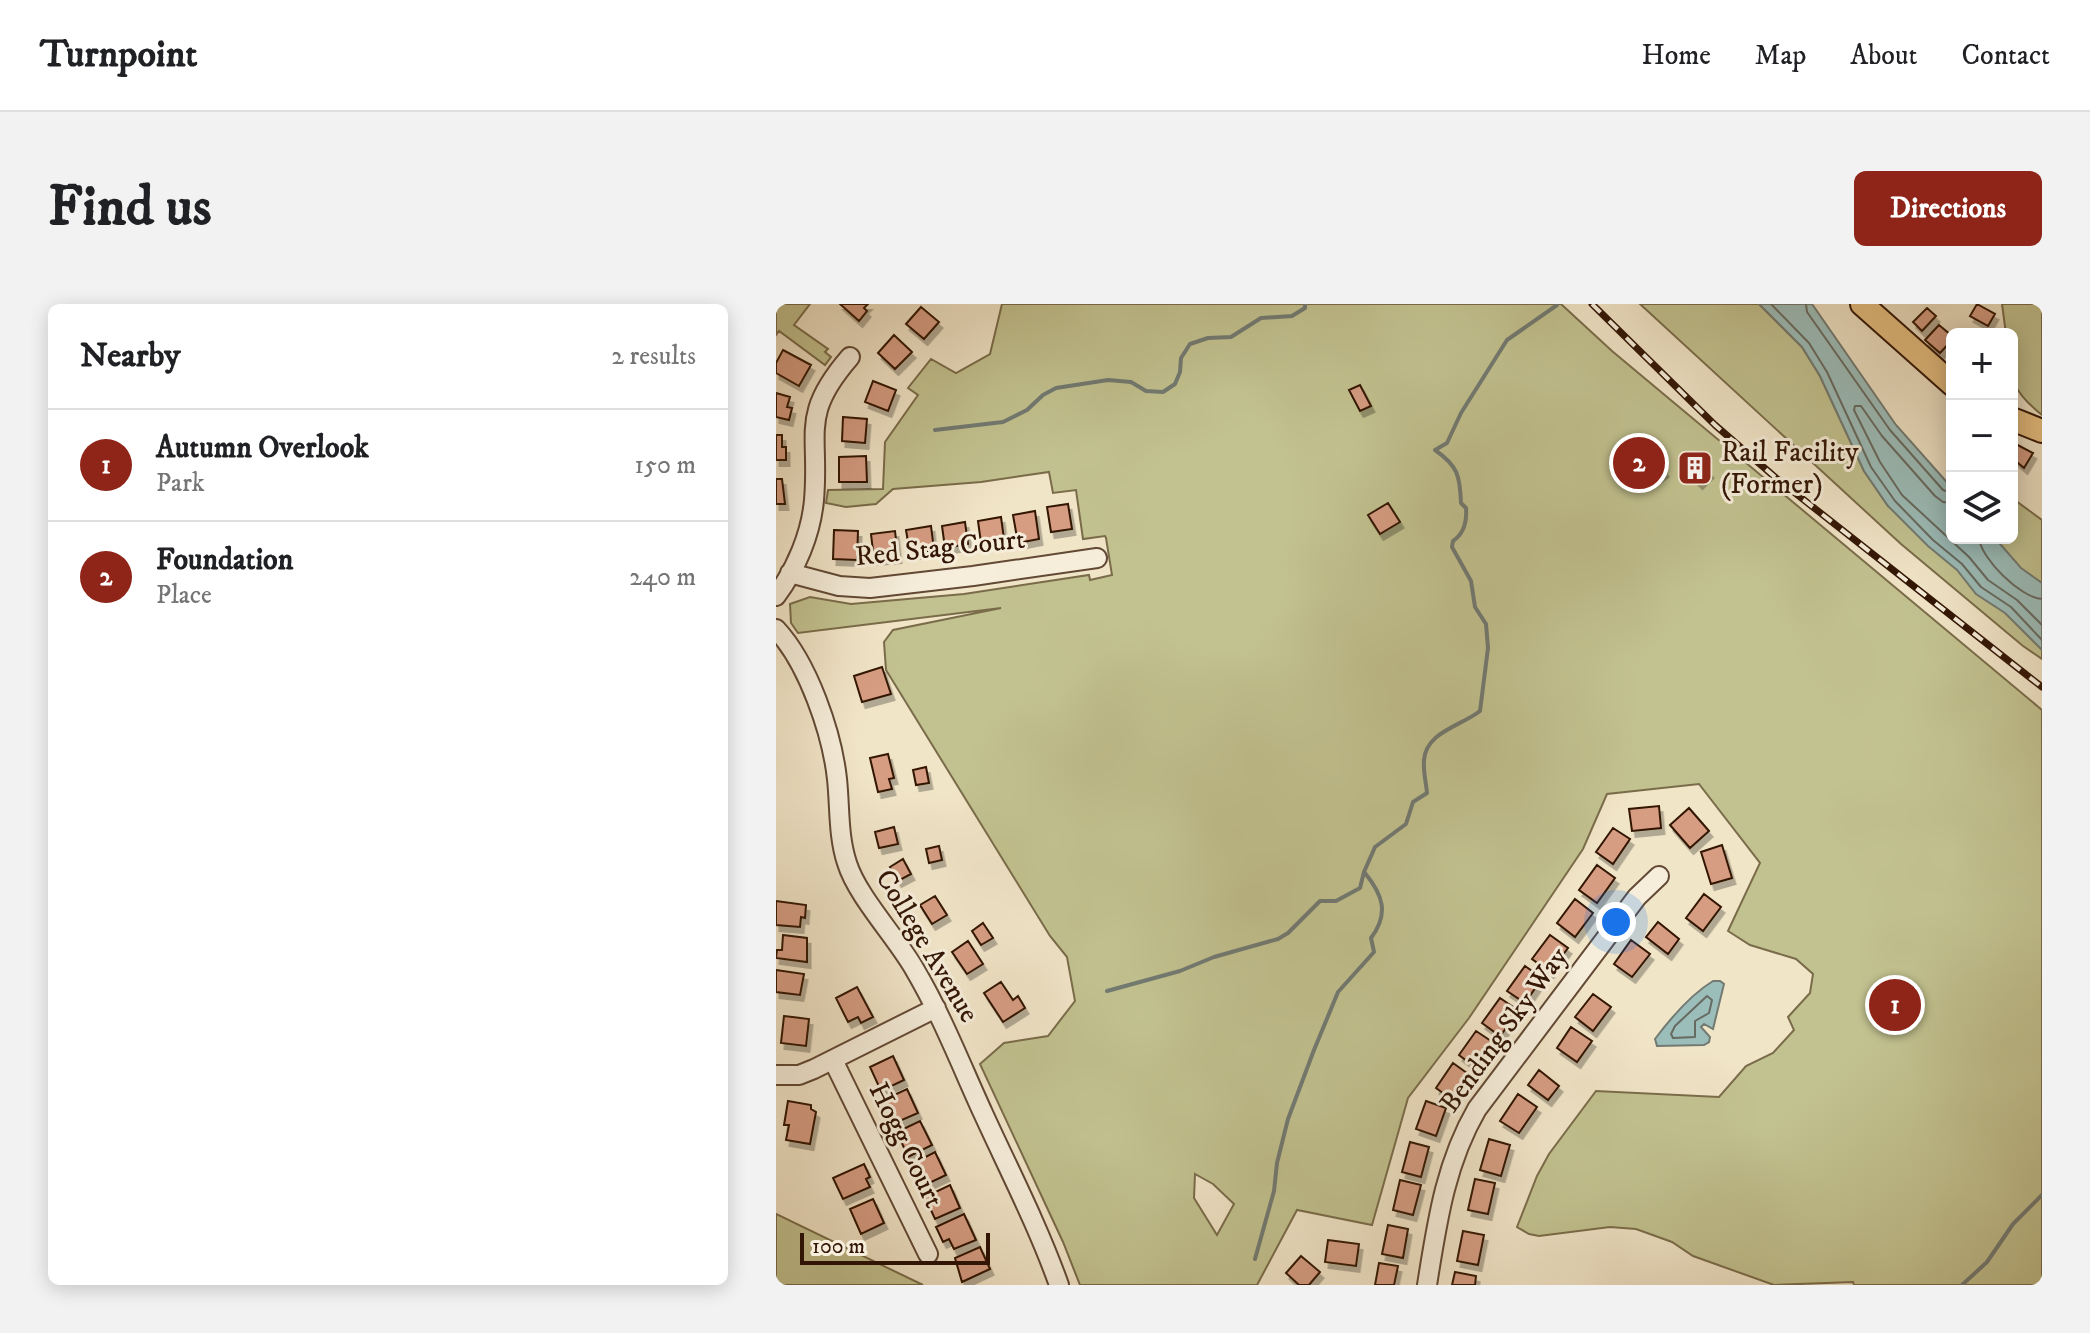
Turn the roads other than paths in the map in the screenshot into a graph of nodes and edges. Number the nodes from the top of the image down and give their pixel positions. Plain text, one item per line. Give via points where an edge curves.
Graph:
1 (1862, 304) edge
2 (850, 357) dead end
3 (1946, 379) edge
4 (2018, 421) edge
5 (2042, 431) edge
6 (1097, 558) dead end
7 (790, 573) junction
8 (776, 596) edge
9 (776, 629) edge
10 (1659, 876) dead end
11 (936, 1008) junction
12 (833, 1060) junction
13 (776, 1075) edge
14 (920, 1249) dead end
15 (1059, 1285) edge
16 (1427, 1285) edge

1 - 3 main road
2 - 7 street via 821,395 815,418 814,500
4 - 5 main road
6 - 7 street, Red Stag Court via 870,588
7 - 8 street
9 - 11 street, College Avenue via 799,661 831,745 848,868
10 - 16 street, Bending Sky Way via 1637,897 1461,1136 1446,1179
11 - 12 street
11 - 15 street, College Avenue
12 - 13 street via 799,1075
12 - 14 street, Hogg Court

